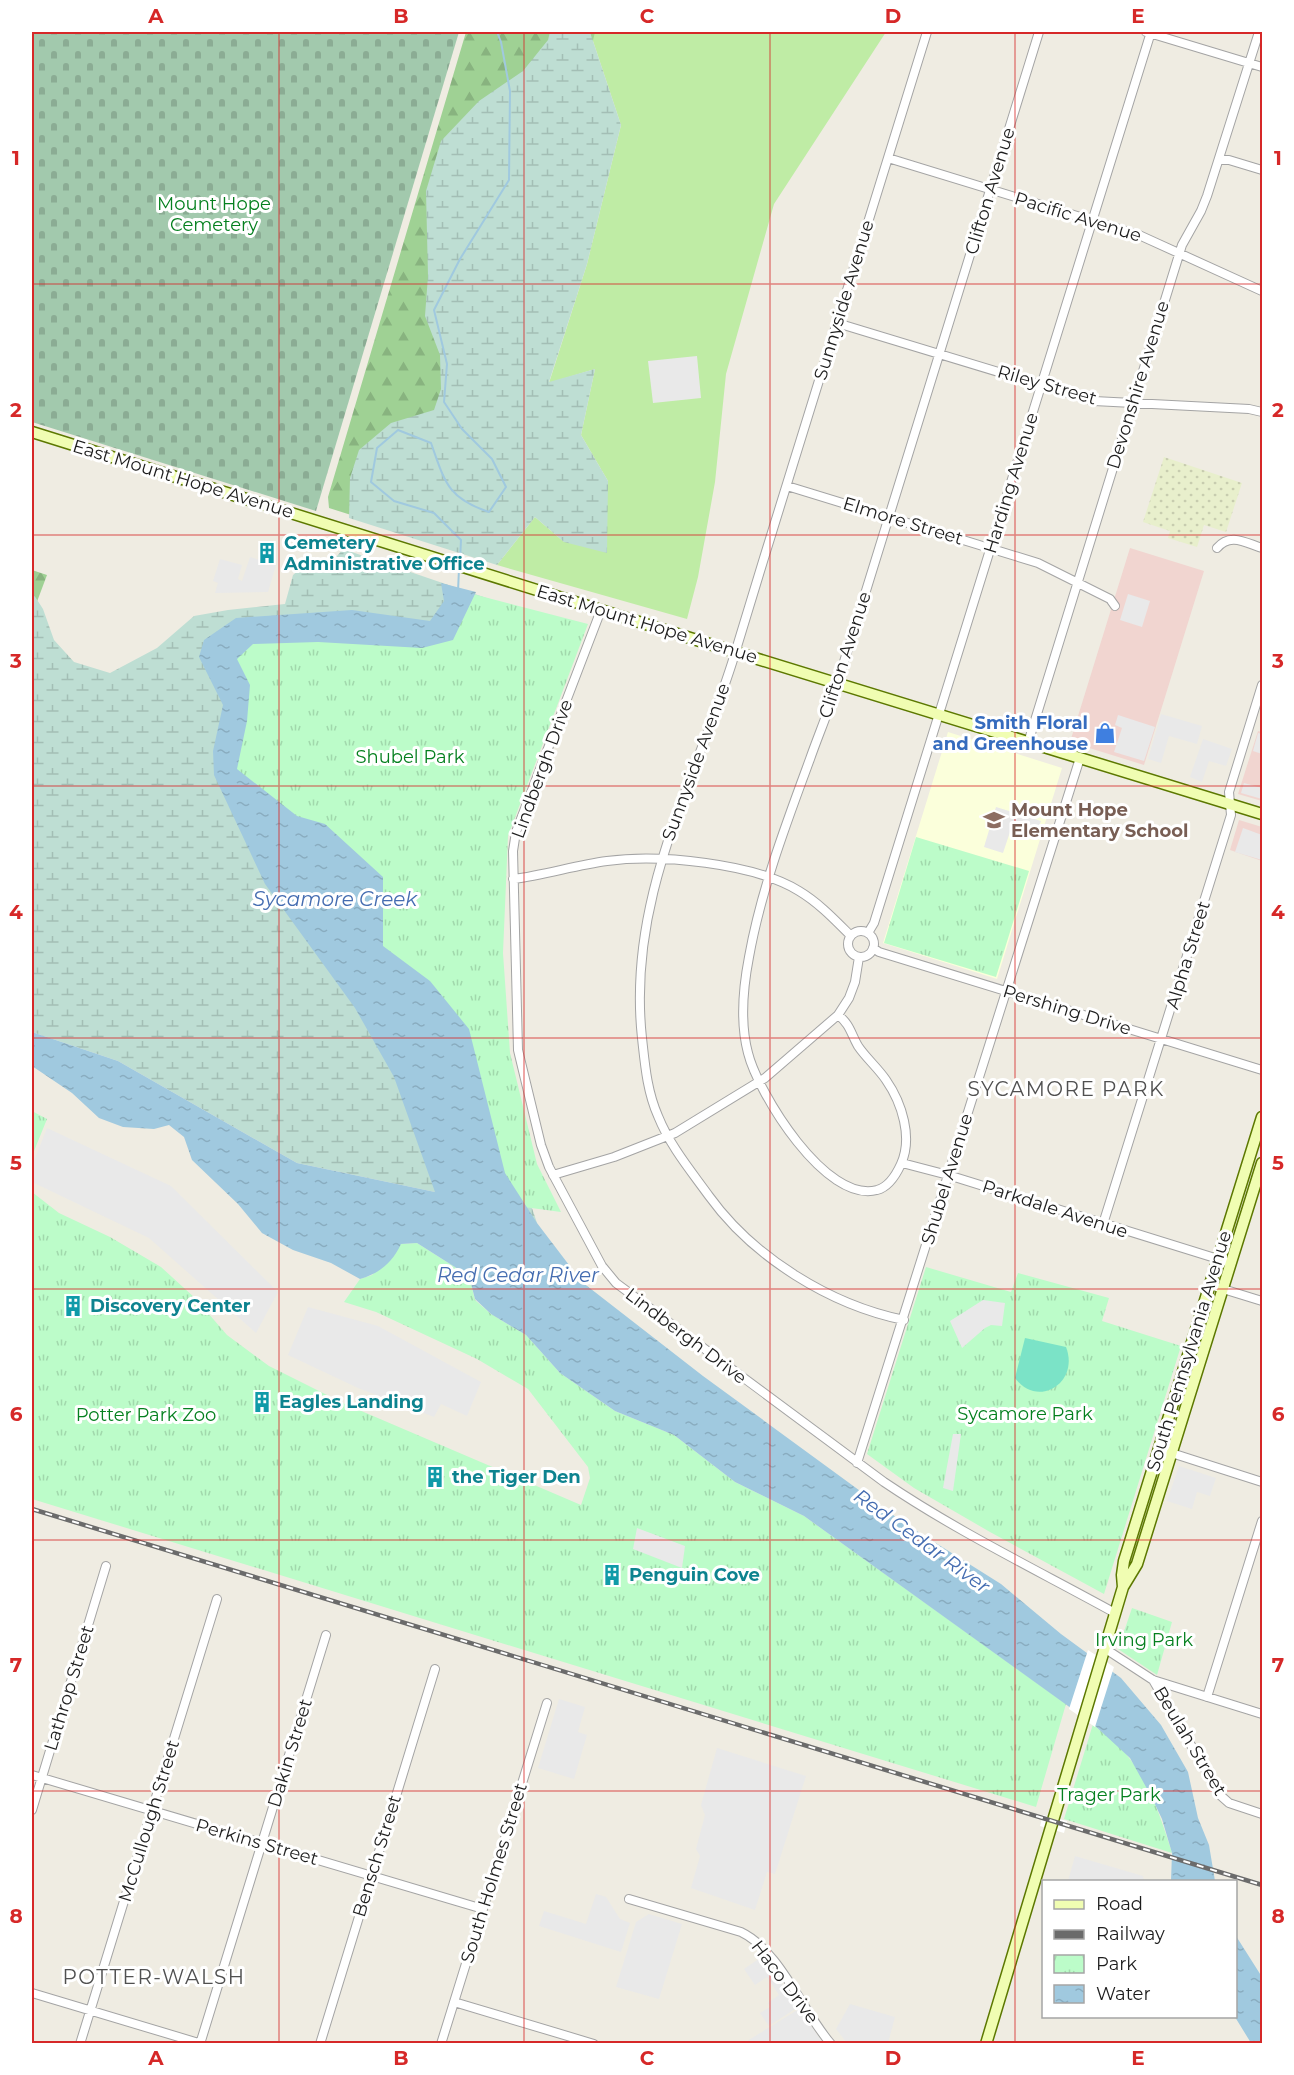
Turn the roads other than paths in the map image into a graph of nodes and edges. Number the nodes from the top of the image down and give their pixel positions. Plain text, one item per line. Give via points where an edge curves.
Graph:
1 (927, 32) edge
2 (1039, 32) edge
3 (1149, 32) edge
4 (1259, 32) edge
5 (1249, 63) junction
6 (1263, 67) edge
7 (888, 158) junction
8 (1219, 160) junction
9 (1263, 170) edge
10 (990, 190) junction
11 (1092, 221) junction
12 (1180, 253) junction
13 (1263, 291) edge
14 (837, 322) junction
15 (939, 353) junction
16 (1042, 384) junction
17 (1133, 402) junction
18 (1263, 412) edge
19 (32, 432) edge
20 (787, 486) junction
21 (889, 516) junction
22 (991, 548) junction
23 (1217, 548) dead end
24 (1263, 548) edge
25 (1077, 583) junction
26 (1115, 606) dead end
27 (601, 610) junction
28 (735, 652) junction
29 (837, 683) junction
30 (1263, 685) edge
31 (939, 715) junction
32 (1028, 742) junction
33 (1080, 758) junction
34 (1230, 804) junction
35 (1263, 814) edge
36 (661, 859) junction
37 (769, 878) junction
38 (513, 879) junction
39 (868, 933) junction
40 (850, 936) junction
41 (873, 948) junction
42 (859, 957) junction
43 (1007, 991) junction
44 (838, 1016) junction
45 (1162, 1039) junction
46 (1263, 1070) edge
47 (758, 1083) junction
48 (1263, 1117) edge
49 (667, 1137) junction
50 (902, 1163) junction
51 (1263, 1163) edge
52 (553, 1175) junction
53 (948, 1175) junction
54 (1103, 1224) junction
55 (1218, 1260) junction
56 (1231, 1263) junction
57 (1210, 1285) junction
58 (1223, 1289) junction
59 (1263, 1301) edge
60 (904, 1320) junction
61 (1159, 1449) junction
62 (1172, 1453) junction
63 (857, 1463) junction
64 (1263, 1482) edge
65 (1263, 1521) edge
66 (106, 1566) dead end
67 (1123, 1587) junction
68 (217, 1599) dead end
69 (1115, 1613) junction
70 (326, 1635) dead end
71 (1103, 1653) junction
72 (435, 1669) dead end
73 (1153, 1680) junction
74 (1207, 1697) junction
75 (547, 1703) dead end
76 (1263, 1714) edge
77 (32, 1775) edge
78 (42, 1778) junction
79 (32, 1810) edge
80 (152, 1810) junction
81 (1263, 1814) edge
82 (262, 1843) junction
83 (371, 1875) junction
84 (629, 1899) dead end
85 (483, 1909) junction
86 (32, 1993) edge
87 (454, 2002) junction
88 (90, 2011) junction
89 (80, 2043) edge
90 (201, 2043) edge
91 (320, 2043) edge
92 (441, 2043) edge
93 (594, 2043) edge
94 (831, 2043) edge
95 (986, 2043) edge

1 - 7 street, Sunnyside Avenue
2 - 10 street, Clifton Avenue
3 - 5 street
3 - 11 street, Harding Avenue
4 - 5 street, Devonshire Avenue
5 - 6 street
5 - 8 street, Devonshire Avenue
7 - 10 street, Pacific Avenue
7 - 14 street, Sunnyside Avenue
8 - 9 street
8 - 12 street, Devonshire Avenue via 1201,211
10 - 11 street, Pacific Avenue
10 - 15 street, Clifton Avenue
11 - 12 street, Pacific Avenue
11 - 16 street, Harding Avenue
12 - 13 street, Pacific Avenue
12 - 17 street, Devonshire Avenue
14 - 15 street, Riley Street
14 - 20 street, Sunnyside Avenue
15 - 16 street, Riley Street
15 - 21 street, Clifton Avenue
16 - 17 street, Riley Street via 1094,401
16 - 22 street, Harding Avenue
17 - 18 street, Riley Street
17 - 25 street, Devonshire Avenue
19 - 27 main road, East Mount Hope Avenue
20 - 21 street, Elmore Street
20 - 28 street, Sunnyside Avenue
21 - 22 street, Elmore Street
21 - 29 street, Clifton Avenue
22 - 25 street, Elmore Street via 1038,563
22 - 31 street, Harding Avenue
23 - 24 street via 1232,539
25 - 26 street, Elmore Street via 1110,599
25 - 32 street, Devonshire Avenue
27 - 28 main road, East Mount Hope Avenue
27 - 38 street, Lindbergh Drive via 516,832
28 - 29 main road, East Mount Hope Avenue
28 - 36 street, Sunnyside Avenue
29 - 31 main road, East Mount Hope Avenue
29 - 37 street, Clifton Avenue
30 - 34 street, Alpha Street via 1229,792
31 - 32 main road, East Mount Hope Avenue
31 - 39 street, Harding Avenue
32 - 33 main road, East Mount Hope Avenue
33 - 34 main road, East Mount Hope Avenue
33 - 43 street, Shubel Avenue
34 - 35 main road, East Mount Hope Avenue
34 - 45 street, Alpha Street via 1231,815
36 - 37 street via 706,862
36 - 38 street via 609,861
36 - 49 street, Sunnyside Avenue via 639,990 648,1084
37 - 40 street via 798,890
37 - 47 street, Clifton Avenue via 752,938 744,990 747,1050
38 - 52 street, Lindbergh Drive via 518,1050 541,1145
39 - 40 street
39 - 41 street
40 - 42 street via 849,949
41 - 42 street
41 - 43 street, Pershing Drive
42 - 44 street via 855,982
43 - 45 street, Pershing Drive
43 - 53 street, Shubel Avenue
44 - 47 street
44 - 50 street via 849,1026 857,1044 899,1103 906,1142
45 - 46 street, Pershing Drive
45 - 54 street, Alpha Street
47 - 49 street
47 - 50 street, Clifton Avenue via 798,1146 848,1186 878,1190 895,1177
48 - 55 main road, South Pennsylvania Avenue
49 - 52 street
49 - 60 street, Sunnyside Avenue via 718,1209 769,1258 824,1291
50 - 53 street, Parkdale Avenue
51 - 56 main road, South Pennsylvania Avenue
52 - 63 street, Lindbergh Drive via 616,1283
53 - 54 street, Parkdale Avenue
53 - 60 street, Shubel Avenue
54 - 55 street, Parkdale Avenue
55 - 56 street, Parkdale Avenue
55 - 57 main road, South Pennsylvania Avenue
56 - 58 main road, South Pennsylvania Avenue
57 - 58 street
57 - 61 main road, South Pennsylvania Avenue
58 - 59 street
58 - 62 main road, South Pennsylvania Avenue
60 - 63 street, Shubel Avenue
61 - 62 street
61 - 67 main road, South Pennsylvania Avenue via 1124,1561
62 - 64 street
62 - 67 main road, South Pennsylvania Avenue via 1137,1564
63 - 69 street, Lindbergh Drive via 936,1516
65 - 74 street
66 - 78 street, Lathrop Street
67 - 69 main road, South Pennsylvania Avenue
68 - 80 street, McCullough Street
69 - 71 main road, South Pennsylvania Avenue
70 - 82 street, Dakin Street
71 - 73 street
71 - 95 main road, South Pennsylvania Avenue
72 - 83 street, Bensch Street
73 - 74 street
73 - 81 street, Beulah Street via 1220,1795 1229,1803
74 - 76 street
75 - 85 street, South Holmes Street
77 - 78 street, Perkins Street
78 - 79 street, Lathrop Street
78 - 80 street, Perkins Street
80 - 82 street, Perkins Street
80 - 88 street, McCullough Street
82 - 83 street, Perkins Street
82 - 90 street, Dakin Street
83 - 85 street, Perkins Street
83 - 91 street, Bensch Street
84 - 94 street, Haco Drive via 752,1937 769,1954
85 - 87 street, South Holmes Street
86 - 88 street
87 - 92 street, South Holmes Street
87 - 93 street
88 - 89 street, McCullough Street
88 - 90 street

